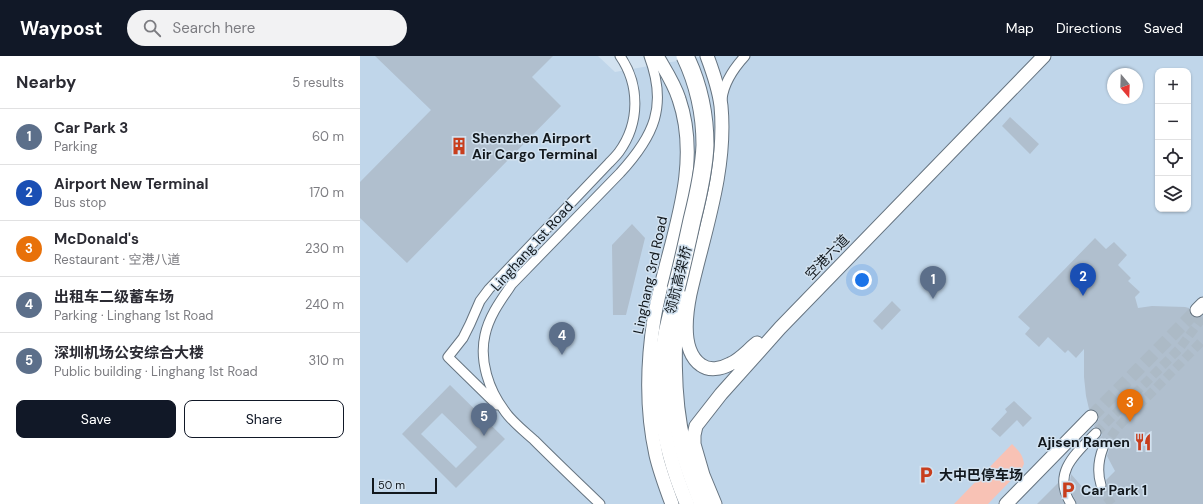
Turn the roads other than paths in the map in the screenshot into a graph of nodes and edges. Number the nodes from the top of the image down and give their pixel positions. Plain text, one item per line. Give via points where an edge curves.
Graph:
1 (620, 56) edge
2 (649, 56) edge
3 (657, 56) edge
4 (685, 56) edge
5 (707, 56) edge
6 (745, 56) edge
7 (1044, 56) edge
8 (721, 105) junction
9 (687, 164) junction
10 (719, 167) junction
11 (678, 282) junction
12 (780, 328) junction
13 (504, 411) junction
14 (1091, 417) tunnel mouth
15 (1096, 432) tunnel mouth
16 (1103, 448) tunnel mouth
17 (1101, 485) tunnel mouth
18 (600, 504) edge
19 (672, 504) edge
20 (687, 504) edge
21 (703, 504) edge
22 (715, 504) edge
23 (1006, 504) edge
24 (1071, 504) edge

1 - 13 street via 631,77 636,102 634,120 627,139 609,163 489,289 480,301 467,331 448,357
2 - 13 street, Linghang 1st Road via 658,99 651,131 643,145 620,173 512,284 490,321 485,336 484,361 492,391
3 - 9 street, Linghang 3rd Road via 681,104 686,129
4 - 11 highway, 领航高架桥, bridge via 699,94 705,145 697,202
5 - 8 street, Linghang 3rd Road
6 - 8 street via 728,79 722,93
7 - 12 street, 空港六道
8 - 10 street, Linghang 3rd Road
9 - 10 street via 693,154 703,150 715,155
9 - 11 street, Linghang 3rd Road via 681,205
10 - 11 street, Linghang 3rd Road via 716,187
11 - 12 street, Linghang 3rd Road via 688,307 687,340 690,351 696,362 704,367 714,369 732,364
11 - 19 street, Linghang 3rd Road via 654,318 648,372 652,434 656,456
11 - 20 main road, 领航高架桥 via 663,343 660,401 665,439
11 - 21 highway via 674,315 674,377 678,421 688,464
12 - 22 street, 空港六道 via 696,426 694,444
13 - 18 street, Linghang 1st Road
14 - 23 street
15 - 24 street via 1070,460 1066,470 1065,490
16 - 17 street via 1098,467

